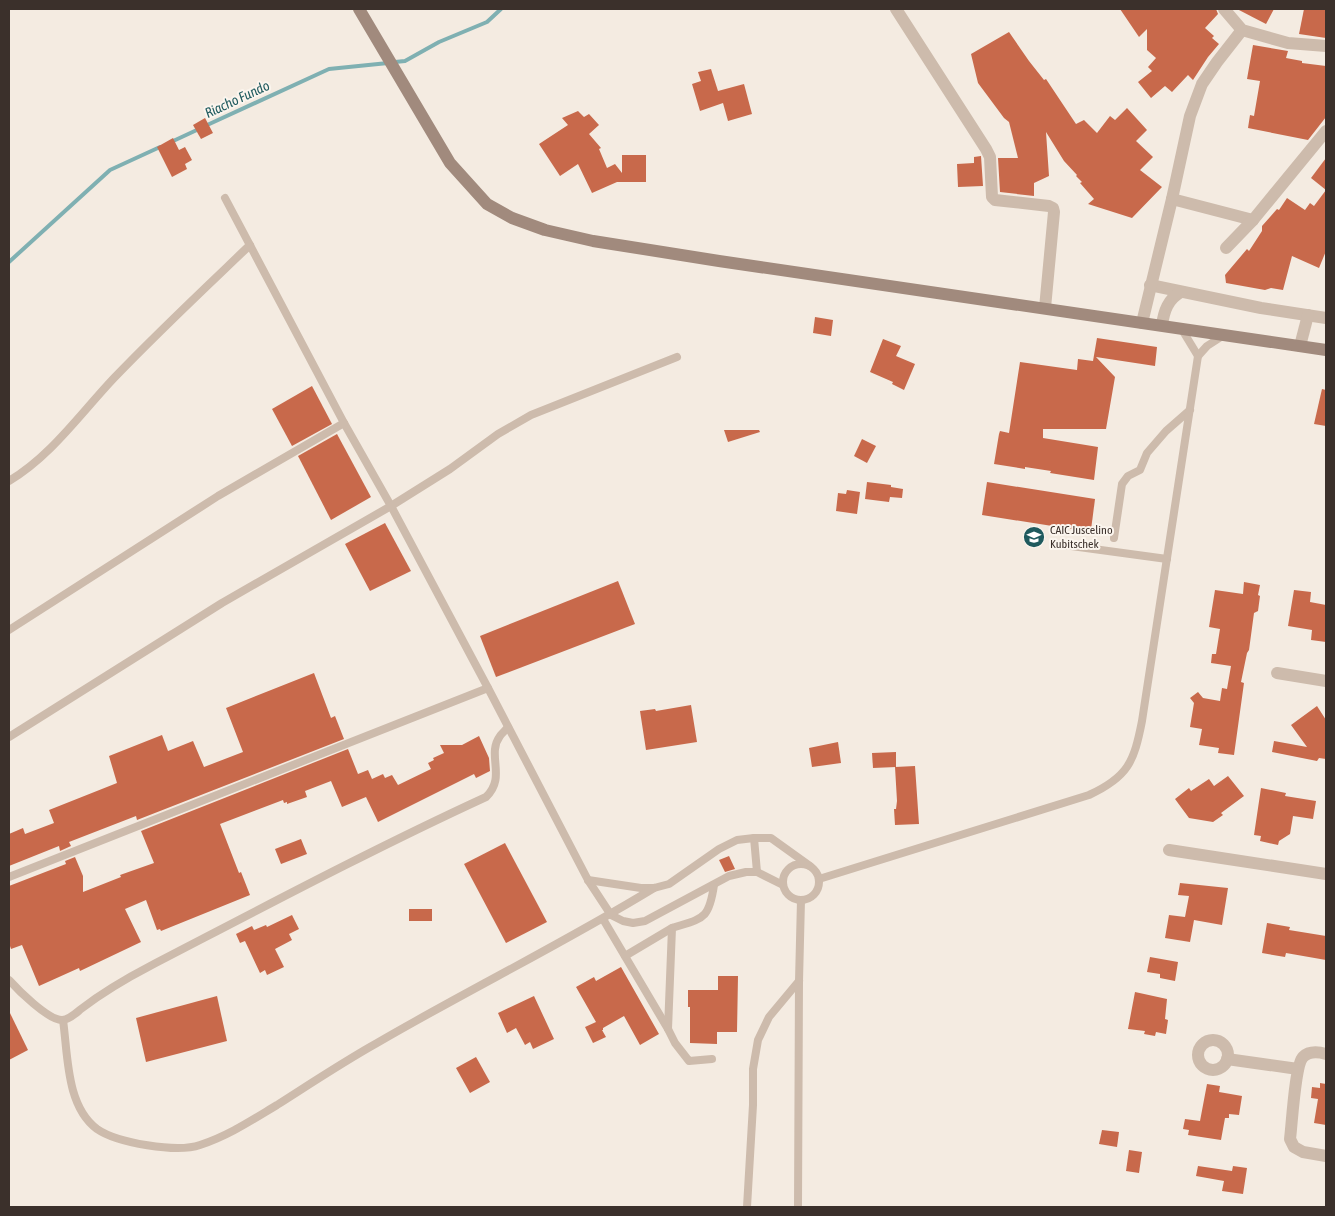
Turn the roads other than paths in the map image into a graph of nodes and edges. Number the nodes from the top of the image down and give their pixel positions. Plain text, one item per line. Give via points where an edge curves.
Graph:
1 (359, 9) edge
2 (896, 9) edge
3 (1224, 9) edge
4 (1242, 30) junction
5 (1326, 46) edge
6 (1326, 131) edge
7 (225, 198) dead end
8 (1172, 199) junction
9 (1253, 220) junction
10 (250, 245) junction
11 (1226, 248) dead end
12 (1150, 285) junction
13 (1181, 292) junction
14 (1045, 308) junction
15 (1308, 315) junction
16 (1326, 318) edge
17 (1142, 323) junction
18 (1162, 325) junction
19 (1181, 328) junction
20 (1225, 334) junction
21 (1300, 346) junction
22 (1326, 350) edge
23 (1198, 356) junction
24 (677, 357) dead end
25 (1190, 410) junction
26 (344, 423) junction
27 (9, 481) edge
28 (391, 506) junction
29 (1114, 538) dead end
30 (1064, 545) dead end
31 (1167, 559) junction
32 (9, 630) edge
33 (1276, 673) dead end
34 (1326, 681) edge
35 (488, 688) junction
36 (508, 727) junction
37 (9, 736) edge
38 (754, 838) junction
39 (1169, 850) dead end
40 (810, 866) junction
41 (757, 872) junction
42 (1326, 874) edge
43 (9, 877) edge
44 (819, 878) junction
45 (588, 880) junction
46 (783, 885) junction
47 (714, 886) junction
48 (654, 888) junction
49 (801, 900) junction
50 (611, 914) junction
51 (603, 919) junction
52 (672, 928) junction
53 (625, 956) junction
54 (9, 980) edge
55 (799, 981) junction
56 (63, 1020) junction
57 (668, 1029) junction
58 (1326, 1054) edge
59 (712, 1059) dead end
60 (1227, 1059) dead end
61 (1298, 1069) junction
62 (1326, 1156) edge
63 (747, 1207) edge
64 (798, 1207) edge

1 - 14 street via 450,163 486,204 512,218 545,230 593,241
2 - 14 street via 986,149 990,157 992,197 1053,208
3 - 4 street
4 - 5 street via 1288,43
4 - 8 street via 1202,84 1190,116
6 - 9 street
7 - 10 lane
8 - 9 street
8 - 12 street
9 - 11 street
10 - 26 lane
10 - 27 lane via 152,339 28,470
12 - 13 street
12 - 17 street
13 - 15 street
13 - 18 street via 1171,299 1164,311
14 - 17 street
15 - 16 street
15 - 21 street
17 - 18 street
18 - 19 street
19 - 20 street
19 - 23 lane
20 - 21 street
20 - 23 lane
21 - 22 street
23 - 25 lane
24 - 28 lane via 531,415
25 - 29 lane via 1147,452 1140,470 1128,476 1122,484
25 - 31 lane
26 - 28 lane
26 - 32 lane via 218,496
28 - 35 lane
28 - 37 lane via 222,603
30 - 31 lane
31 - 44 lane via 1137,750 1126,770 1106,787 1089,795
33 - 34 street
35 - 36 lane
35 - 43 lane
36 - 45 lane
36 - 56 lane via 496,743 496,780 486,797 154,964
38 - 40 lane via 771,838
38 - 41 lane
38 - 48 lane via 737,840 669,884
39 - 42 street
40 - 44 lane
40 - 46 lane via 794,865 783,877
41 - 46 lane
41 - 47 lane via 729,876
44 - 49 lane via 815,893
45 - 48 lane
45 - 50 lane
46 - 49 lane via 787,893
47 - 50 lane via 645,921 623,921
47 - 52 lane via 707,914
48 - 50 lane
49 - 55 lane
50 - 51 lane
51 - 53 lane
51 - 56 lane via 375,1044 242,1127 199,1146 178,1148 135,1144 98,1130 78,1107
52 - 53 lane
52 - 57 lane
53 - 57 lane
54 - 56 lane via 44,1012
55 - 63 lane via 769,1017 758,1040 753,1069
55 - 64 lane
57 - 59 lane via 689,1061
58 - 61 street via 1309,1053 1302,1057
60 - 61 street
61 - 62 street via 1290,1139 1294,1147 1304,1152

